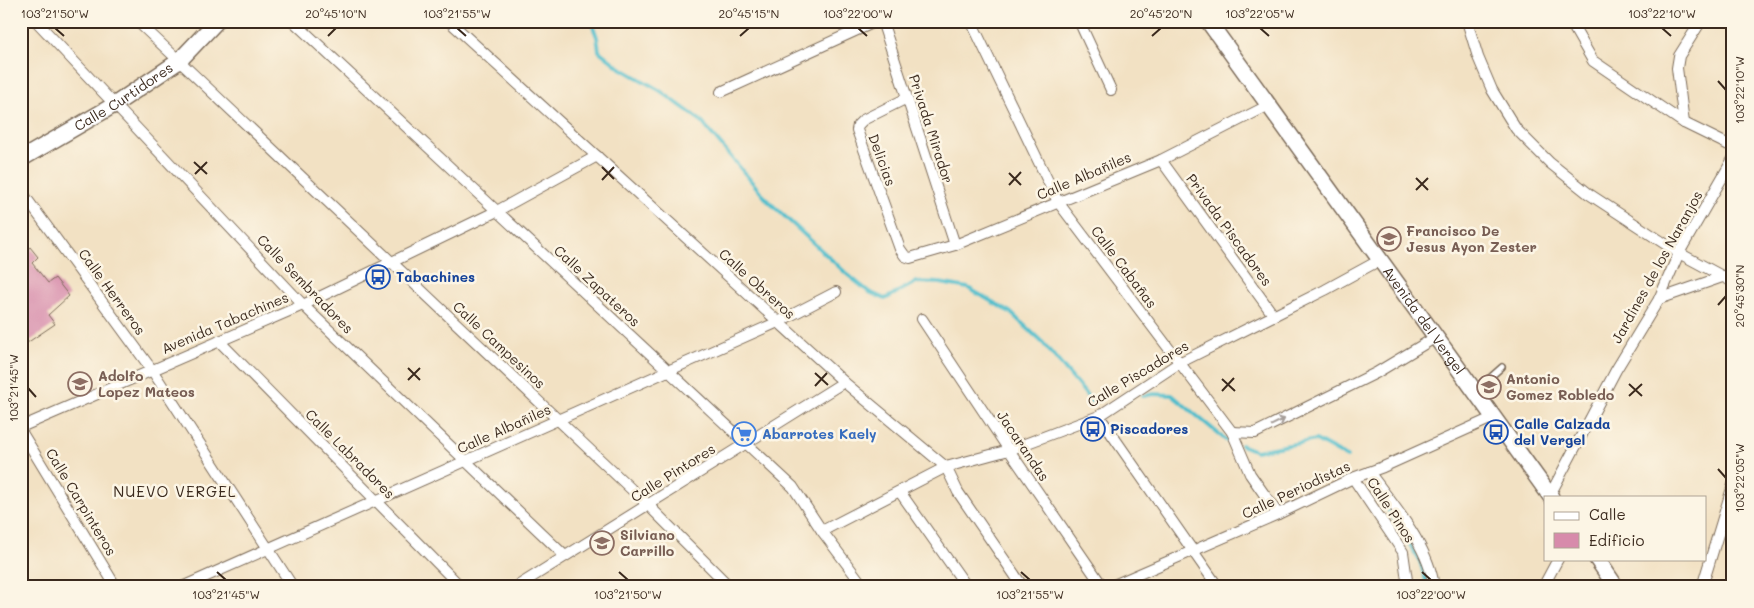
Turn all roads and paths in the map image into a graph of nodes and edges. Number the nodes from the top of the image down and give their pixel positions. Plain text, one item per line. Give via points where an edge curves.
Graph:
1 (36, 21) edge
2 (138, 21) edge
3 (217, 21) edge
4 (293, 21) edge
5 (449, 21) edge
6 (877, 21) edge
7 (882, 21) edge
8 (971, 21) edge
9 (1079, 21) edge
10 (1208, 21) edge
11 (1468, 21) edge
12 (1570, 21) edge
13 (1696, 23) edge
14 (179, 61) junction
15 (1111, 90) dead end
16 (721, 92) dead end
17 (907, 98) junction
18 (114, 105) junction
19 (1269, 105) junction
20 (1684, 123) junction
21 (1733, 147) edge
22 (597, 156) junction
23 (21, 159) edge
24 (1733, 159) edge
25 (1161, 160) junction
26 (21, 191) edge
27 (1058, 202) junction
28 (497, 211) junction
29 (955, 245) junction
30 (1679, 253) junction
31 (905, 256) joint
32 (1380, 260) junction
33 (392, 262) junction
34 (1729, 279) edge
35 (836, 292) dead end
36 (1659, 299) junction
37 (303, 305) junction
38 (1274, 316) junction
39 (922, 319) dead end
40 (778, 322) junction
41 (1436, 337) junction
42 (219, 341) junction
43 (1179, 363) junction
44 (1502, 367) dead end
45 (152, 370) junction
46 (668, 371) junction
47 (844, 382) junction
48 (1475, 390) junction
49 (1099, 416) junction
50 (1494, 417) junction
51 (558, 420) junction
52 (21, 427) edge
53 (21, 431) edge
54 (1232, 432) junction
55 (746, 444) junction
56 (1009, 450) junction
57 (465, 461) junction
58 (946, 467) junction
59 (1369, 472) junction
60 (1353, 478) junction
61 (1733, 486) edge
62 (900, 492) junction
63 (1550, 496) edge
64 (376, 500) junction
65 (648, 505) junction
66 (1278, 514) junction
67 (822, 531) junction
68 (268, 549) junction
69 (1192, 550) junction
70 (565, 556) junction
71 (1557, 560) edge
72 (1597, 560) edge
73 (116, 587) edge
74 (182, 587) edge
75 (293, 587) edge
76 (462, 587) edge
77 (516, 587) edge
78 (730, 587) edge
79 (864, 587) edge
80 (967, 587) edge
81 (1023, 587) edge
82 (1104, 587) edge
83 (1109, 587) edge
84 (1218, 587) edge
85 (1408, 587) edge
86 (1434, 587) edge
87 (1543, 587) edge
88 (1616, 587) edge
89 (1702, 587) edge

1 - 18 street, Calle Sembradores
2 - 14 street, Calle Campesinos
3 - 14 street, Calle Curtidores
4 - 28 street, Calle Zapateros
5 - 22 street, Calle Obreros
6 - 16 street
7 - 17 street, Privada Mirador
8 - 27 street, Calle Cabañas
9 - 15 street
10 - 19 street, Avenida del Vergel
11 - 30 street via 1492,90 1516,129 1589,194
12 - 20 street via 1593,61
13 - 20 street via 1679,56
14 - 18 street, Calle Curtidores
14 - 33 street, Calle Campesinos
17 - 29 street, Privada Mirador
17 - 31 street, Delicias via 863,120 857,130
18 - 23 street, Calle Curtidores
18 - 37 street, Calle Sembradores
19 - 25 street, Calle Albañiles
19 - 32 street, Avenida del Vergel
20 - 21 street
22 - 28 street, Avenida Tabachines
22 - 40 street, Calle Obreros
24 - 30 street, Jardines de los Naranjos
25 - 27 street, Calle Albañiles
25 - 38 street, Privada Piscadores
26 - 45 street, Calle Herreros
27 - 29 street, Calle Albañiles
27 - 43 street, Calle Cabañas
28 - 33 street, Avenida Tabachines
28 - 46 street, Calle Zapateros
29 - 31 street, Calle Albañiles via 910,258
30 - 34 street
30 - 36 street, Jardines de los Naranjos
32 - 38 street, Calle Piscadores
32 - 41 street, Avenida del Vergel
33 - 37 street, Avenida Tabachines
33 - 51 street, Calle Campesinos
34 - 36 street
35 - 40 street, Calle Albañiles
36 - 63 street, Jardines de los Naranjos via 1616,370
37 - 42 street, Avenida Tabachines
37 - 57 street, Calle Sembradores
38 - 43 street, Calle Piscadores
39 - 56 street, Jacarandas
40 - 46 street, Calle Albañiles
40 - 47 street, Calle Obreros
41 - 48 street, Avenida del Vergel
54 -> 41 street via 1255,433 1376,373
42 - 45 street, Avenida Tabachines
42 - 64 street, Calle Labradores
43 - 49 street, Calle Piscadores
43 - 54 street, Calle Cabañas
44 - 48 lane
45 - 52 street, Avenida Tabachines
45 - 68 street, Calle Herreros
46 - 51 street, Calle Albañiles
46 - 55 street, Calle Zapateros
47 - 55 street, Calle Pintores
47 - 58 street, Calle Obreros
48 - 50 street, Avenida del Vergel
49 - 56 street, Calle Piscadores
49 - 69 street
50 - 59 street, Calle Periodistas
50 - 63 street, Avenida del Vergel
51 - 57 street, Calle Albañiles
51 - 65 street, Calle Campesinos
53 - 73 street, Calle Carpinteros
54 - 66 street, Calle Cabañas via 1250,474
55 - 65 street, Calle Pintores
55 - 67 street, Calle Zapateros via 793,488
56 - 58 street, Calle Piscadores
56 - 82 street, Jacarandas
57 - 64 street, Calle Albañiles
57 - 70 street, Calle Sembradores
58 - 62 street, Calle Piscadores
58 - 81 street, Calle Obreros via 958,492
59 - 60 street, Calle Periodistas
59 - 86 street via 1416,538 1433,574
60 - 66 street, Calle Periodistas
60 - 85 street, Calle Pinos via 1403,552
61 - 89 street
62 - 67 street, Calle Piscadores
62 - 80 street
64 - 68 street, Calle Albañiles
64 - 76 street, Calle Labradores
65 - 70 street, Calle Pintores
65 - 78 street, Calle Campesinos
66 - 69 street, Calle Periodistas
67 - 79 street, Calle Zapateros
68 - 74 street, Calle Albañiles
68 - 75 street, Calle Herreros
69 - 83 street, Calle Periodistas
69 - 84 street
70 - 77 street, Calle Pintores
71 - 87 street
72 - 88 street

